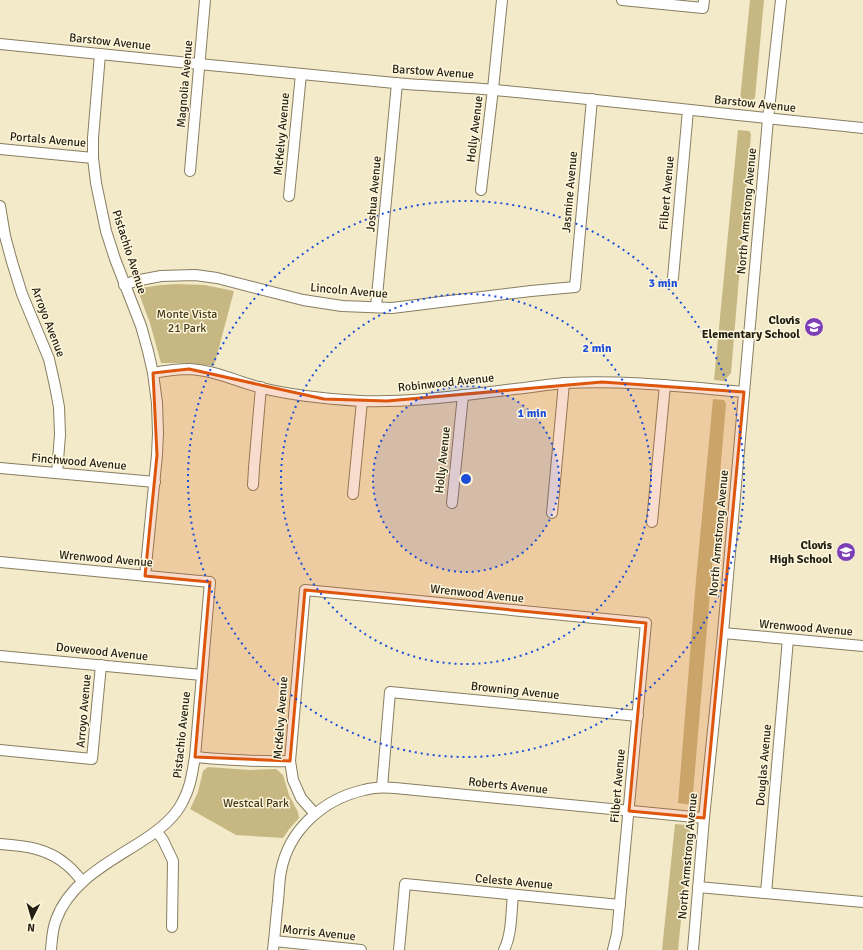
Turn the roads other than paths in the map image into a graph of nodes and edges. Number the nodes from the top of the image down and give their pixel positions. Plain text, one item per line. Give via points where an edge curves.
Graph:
1 (205, 0) edge
2 (502, 0) edge
3 (622, 0) edge
4 (781, 0) edge
5 (703, 4) edge
6 (0, 44) edge
7 (100, 54) junction
8 (199, 64) junction
9 (301, 74) junction
10 (397, 83) junction
11 (494, 90) junction
12 (592, 99) junction
13 (688, 110) junction
14 (768, 119) junction
15 (863, 128) edge
16 (0, 149) edge
17 (93, 158) junction
18 (190, 171) dead end
19 (481, 190) dead end
20 (290, 196) dead end
21 (0, 206) edge
22 (3, 236) edge
23 (673, 278) dead end
24 (124, 285) junction
25 (575, 287) joint
26 (376, 308) junction
27 (153, 373) junction
28 (564, 383) junction
29 (665, 385) junction
30 (261, 388) junction
31 (744, 392) junction
32 (463, 394) junction
33 (362, 401) junction
34 (0, 468) edge
35 (58, 473) junction
36 (155, 482) junction
37 (254, 485) dead end
38 (353, 494) dead end
39 (452, 503) dead end
40 (552, 513) dead end
41 (652, 522) dead end
42 (0, 562) edge
43 (145, 576) junction
44 (210, 582) joint
45 (305, 590) joint
46 (646, 623) joint
47 (723, 633) junction
48 (788, 639) junction
49 (863, 646) edge
50 (0, 656) edge
51 (101, 665) junction
52 (202, 675) junction
53 (638, 716) junction
54 (0, 750) edge
55 (194, 757) junction
56 (290, 761) junction
57 (382, 787) junction
58 (629, 811) junction
59 (315, 814) junction
60 (704, 818) junction
61 (157, 832) junction
62 (0, 844) edge
63 (82, 881) junction
64 (698, 887) junction
65 (766, 893) junction
66 (513, 895) junction
67 (863, 902) edge
68 (620, 905) junction
69 (172, 927) dead end
70 (274, 946) edge
71 (51, 950) edge
72 (361, 950) edge
73 (398, 950) edge
74 (504, 950) edge
75 (613, 950) edge
76 (693, 950) edge

1 - 8 street, Magnolia Avenue
2 - 11 street, Holly Avenue
3 - 5 street
4 - 14 street, North Armstrong Avenue
6 - 7 street, Barstow Avenue
7 - 8 street, Barstow Avenue
7 - 17 street, Pistachio Avenue
8 - 9 street, Barstow Avenue
8 - 18 street, Magnolia Avenue
9 - 10 street, Barstow Avenue
9 - 20 street, McKelvy Avenue
10 - 11 street, Barstow Avenue
10 - 26 street, Joshua Avenue
11 - 12 street, Barstow Avenue
11 - 19 street, Holly Avenue
12 - 13 street, Barstow Avenue
12 - 25 street, Jasmine Avenue
13 - 14 street, Barstow Avenue
13 - 23 street, Filbert Avenue
14 - 15 street, Barstow Avenue
14 - 31 street, North Armstrong Avenue
16 - 17 street, Portals Avenue
17 - 24 street, Pistachio Avenue via 106,231
21 - 22 street, Arroyo Avenue
22 - 35 street, Arroyo Avenue via 22,294 49,359 59,407
24 - 26 street, Lincoln Avenue via 161,276 195,275 218,278 303,300
24 - 27 street, Pistachio Avenue via 141,326
25 - 26 street, Lincoln Avenue
27 - 30 street, Robinwood Avenue via 189,369
27 - 36 street, Pistachio Avenue via 158,433
28 - 29 street, Robinwood Avenue via 615,382
28 - 32 street, Robinwood Avenue
28 - 40 street
29 - 31 street, Robinwood Avenue
29 - 41 street
30 - 33 street, Robinwood Avenue via 324,399
30 - 37 street
31 - 47 street, North Armstrong Avenue
32 - 33 street, Robinwood Avenue via 426,399
32 - 39 street, Holly Avenue
33 - 38 street
34 - 35 street, Finchwood Avenue
35 - 36 street, Finchwood Avenue
36 - 43 street, Pistachio Avenue
42 - 43 street, Wrenwood Avenue
43 - 44 street, Wrenwood Avenue
44 - 52 street, Pistachio Avenue
45 - 46 street, Wrenwood Avenue
45 - 56 street, McKelvy Avenue
46 - 53 street, Filbert Avenue
47 - 48 street, Wrenwood Avenue
47 - 60 street, North Armstrong Avenue
48 - 49 street, Wrenwood Avenue
48 - 65 street, Douglas Avenue
50 - 51 street, Dovewood Avenue
51 - 52 street, Dovewood Avenue
51 - 54 street, Arroyo Avenue via 92,759
52 - 55 street, Pistachio Avenue
53 - 57 street, Browning Avenue via 390,692
53 - 58 street, Filbert Avenue
55 - 56 street via 233,761
55 - 61 street, Pistachio Avenue via 191,783 183,802
56 - 59 street, McKelvy Avenue via 293,780 301,798
57 - 58 street, Roberts Avenue
57 - 59 street, Roberts Avenue via 346,795
58 - 60 street, Roberts Avenue
58 - 68 street, Filbert Avenue
59 - 70 street via 298,831 281,870
60 - 64 street, North Armstrong Avenue
61 - 63 street, Pistachio Avenue
61 - 69 street via 173,861
62 - 63 street via 44,851 58,858
63 - 71 street, Pistachio Avenue via 62,906 52,934
64 - 65 street
64 - 76 street, North Armstrong Avenue
65 - 67 street
66 - 68 street, Celeste Avenue
66 - 73 street, Celeste Avenue via 405,884
66 - 74 street via 510,929
68 - 75 street, Filbert Avenue
70 - 72 street, Morris Avenue

